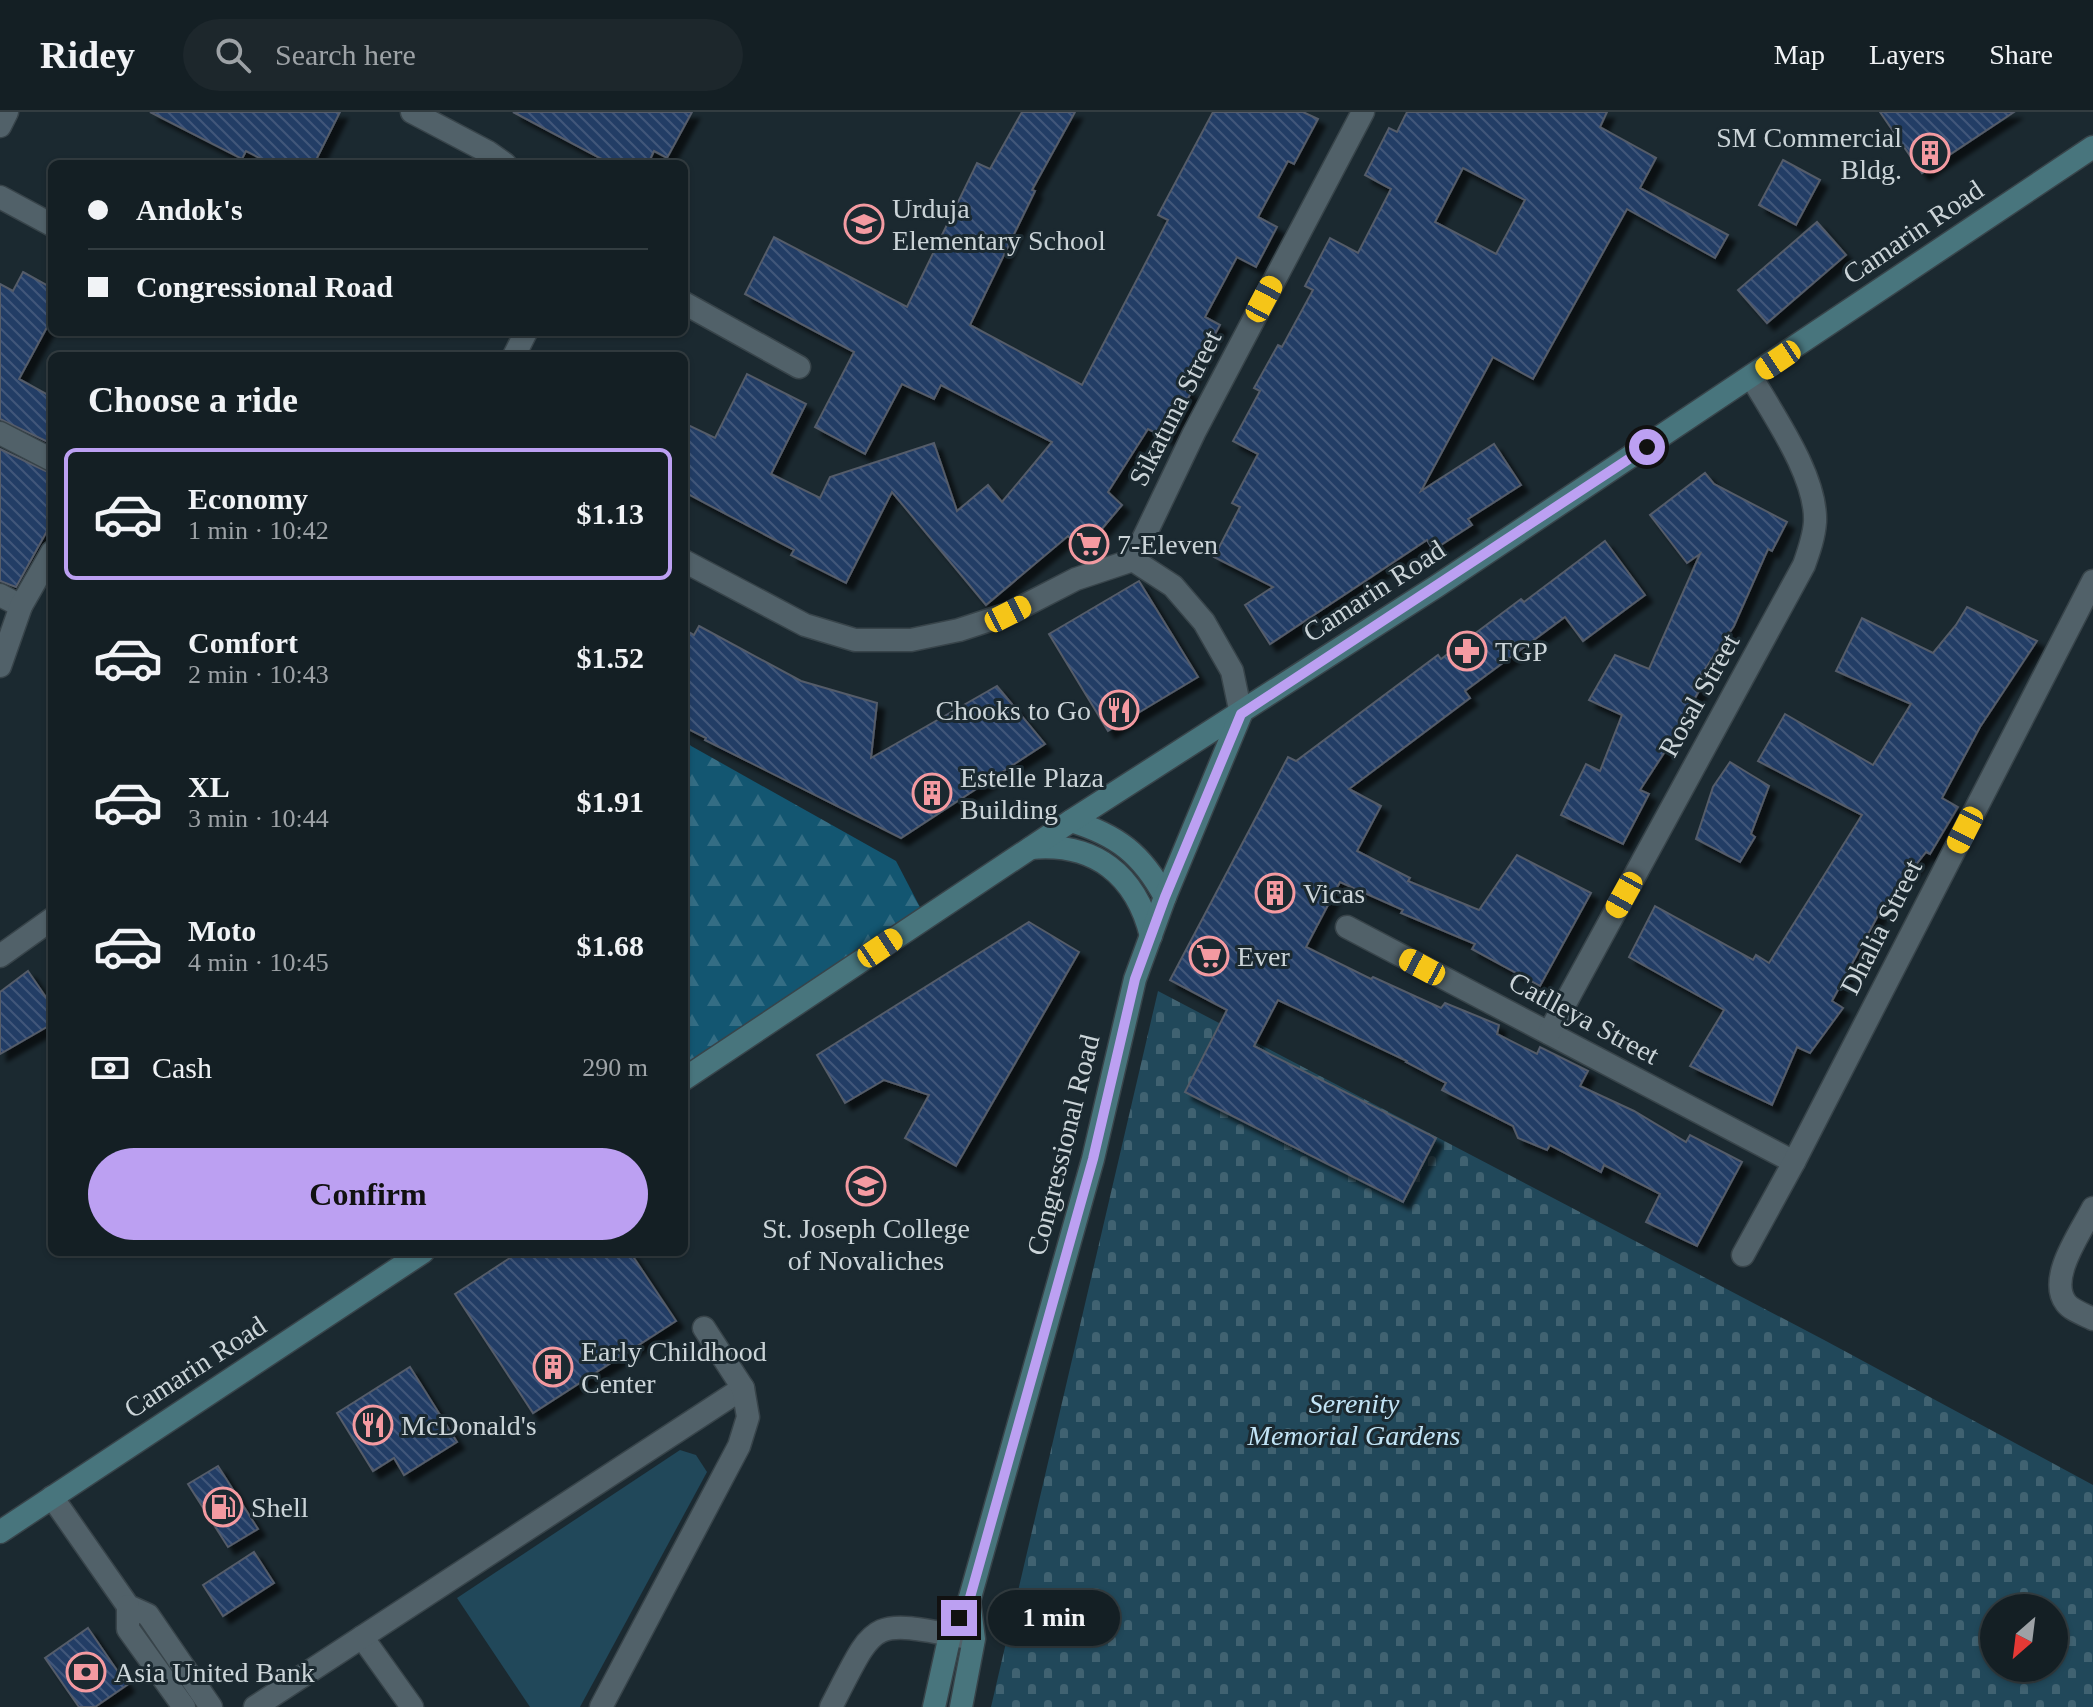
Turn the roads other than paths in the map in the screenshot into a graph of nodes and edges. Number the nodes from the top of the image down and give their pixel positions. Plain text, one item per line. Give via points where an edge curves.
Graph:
1 (7, 112) edge
2 (412, 112) edge
3 (1363, 112) edge
4 (0, 126) edge
5 (2093, 147) edge
6 (499, 160) edge
7 (0, 197) edge
8 (48, 223) edge
9 (688, 305) edge
10 (799, 367) dead end
11 (1752, 378) junction
12 (0, 433) edge
13 (48, 458) edge
14 (48, 559) edge
15 (1133, 560) junction
16 (688, 563) edge
17 (2093, 581) edge
18 (0, 595) edge
19 (21, 606) junction
20 (0, 666) edge
21 (1241, 714) junction
22 (1071, 821) junction
23 (1030, 849) junction
24 (1165, 897) junction
25 (48, 922) edge
26 (1347, 927) dead end
27 (1151, 936) junction
28 (0, 956) edge
29 (1549, 1033) junction
30 (688, 1076) edge
31 (1794, 1162) junction
32 (2093, 1208) edge
33 (1743, 1255) dead end
34 (417, 1256) edge
35 (2093, 1319) edge
36 (704, 1328) dead end
37 (743, 1388) junction
38 (52, 1497) junction
39 (0, 1532) edge
40 (969, 1601) junction
41 (128, 1606) junction
42 (950, 1635) junction
43 (362, 1637) junction
44 (974, 1639) junction
45 (184, 1707) edge
46 (211, 1707) edge
47 (255, 1707) edge
48 (412, 1707) edge
49 (601, 1707) edge
50 (831, 1707) edge
51 (934, 1707) edge
52 (961, 1707) edge

1 - 4 street
2 - 6 street
3 - 15 street, Sikatuna Street
5 - 11 main road, Camarin Road
7 - 8 street
9 - 10 street
11 - 21 main road, Camarin Road
11 - 29 street, Rosal Street via 1811,496 1811,543 1804,565
12 - 13 street
14 - 19 street
15 - 16 street via 1076,579 1008,614 911,640 855,640 805,625
15 - 21 street via 1173,586 1204,622 1232,671
17 - 31 street, Dhalia Street
18 - 19 street
19 - 20 street
21 - 22 main road, Camarin Road
21 - 24 main road, Congressional Road
22 - 23 main road, Camarin Road
22 - 24 main road via 1129,849
23 - 27 main road via 1068,849 1103,862 1135,893
23 - 30 main road, Camarin Road
24 - 27 main road, Congressional Road
25 - 28 street
26 - 29 street, Catlleya Street
27 - 40 main road, Congressional Road via 1135,979 1093,1159
29 - 31 street, Catlleya Street
31 - 33 street, Dhalia Street
32 - 35 street via 2060,1271 2059,1290 2067,1305
34 - 38 main road, Camarin Road
36 - 37 street
37 - 43 street
37 - 49 street via 748,1417 739,1446
38 - 39 main road, Camarin Road
38 - 41 street
40 - 42 main road, Congressional Road
40 - 44 main road, Congressional Road
41 - 45 street via 128,1629
41 - 46 street via 148,1615
42 - 44 street
42 - 50 street via 896,1626 873,1633
42 - 51 main road, Congressional Road
43 - 47 street
43 - 48 street
44 - 52 main road, Congressional Road

